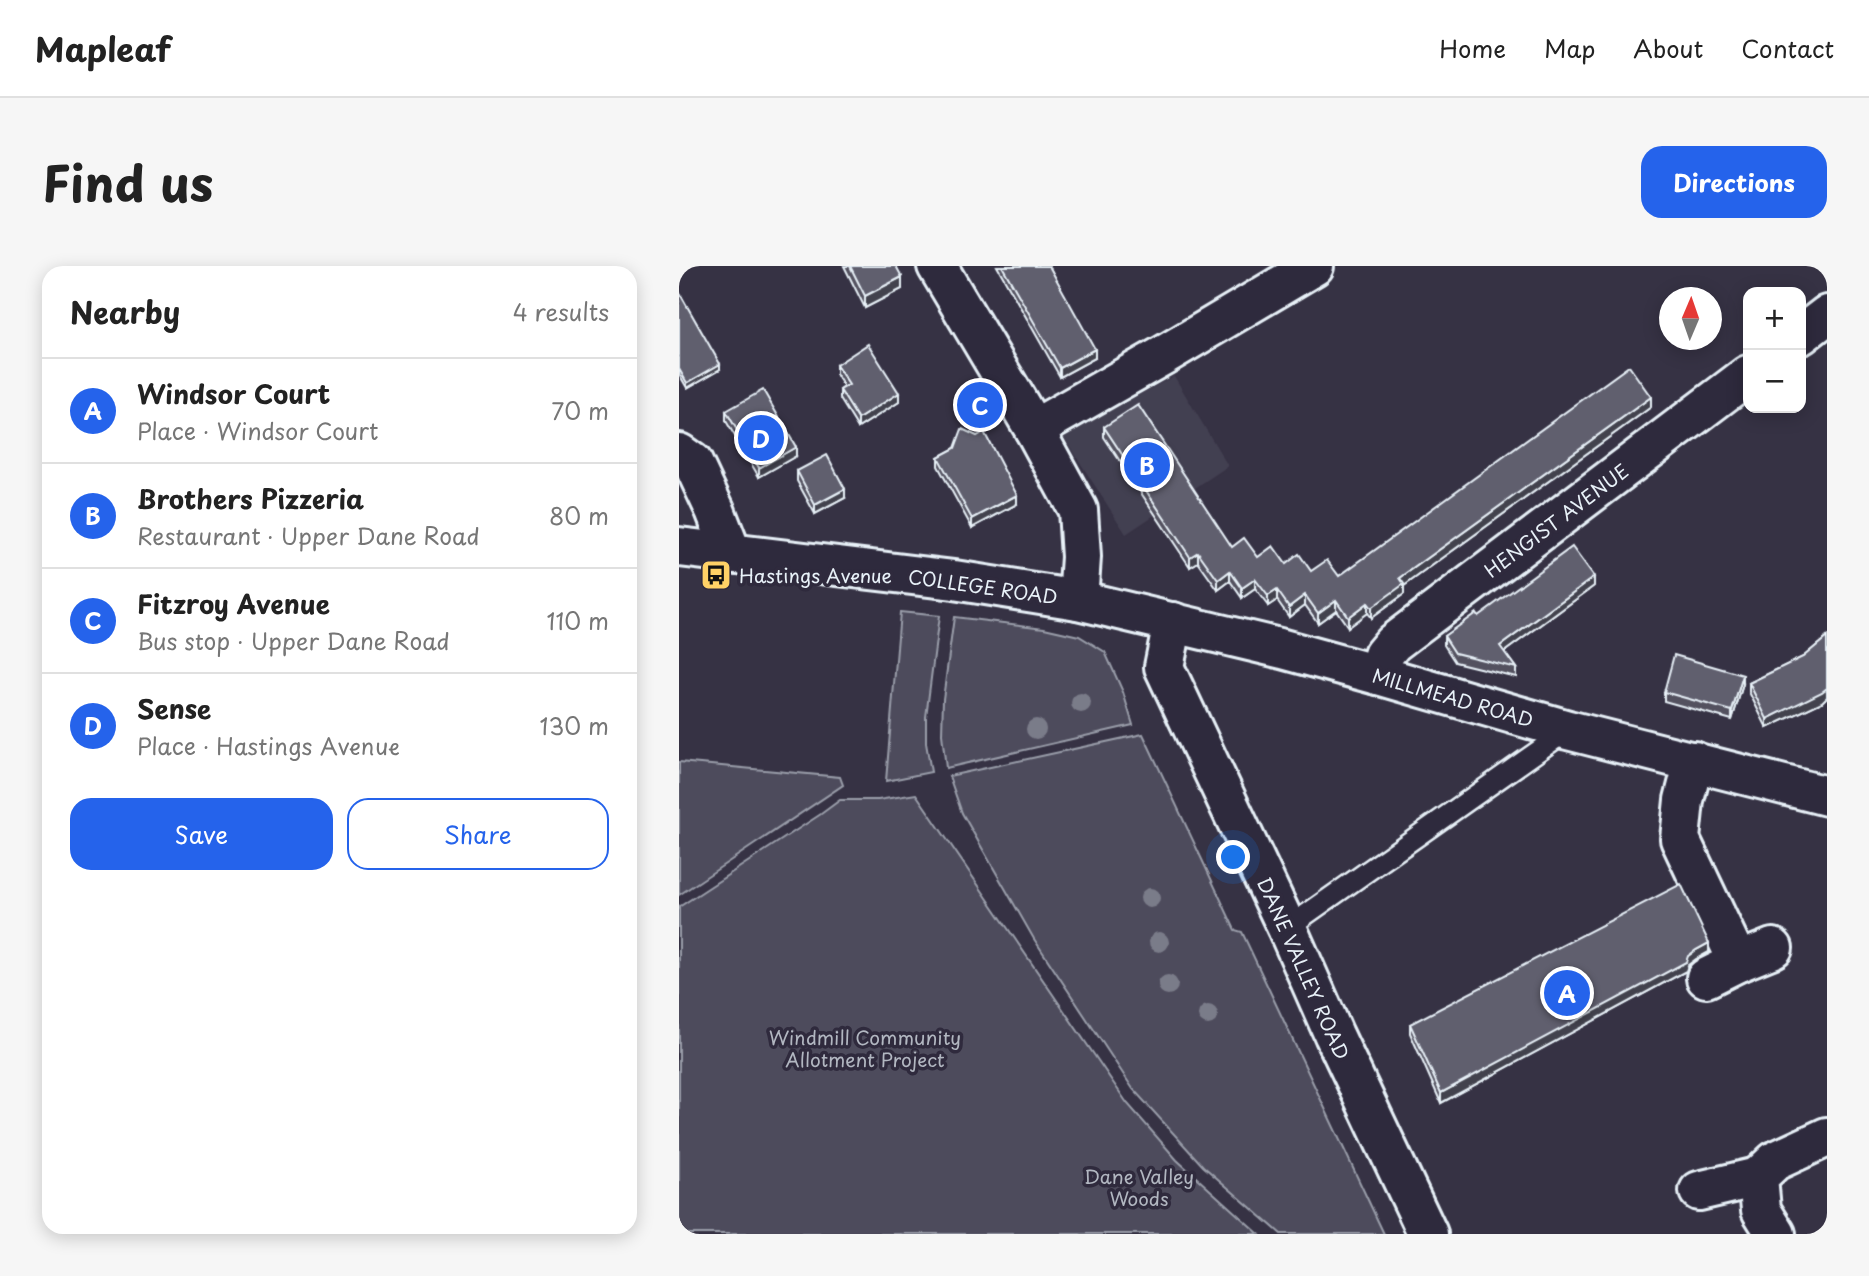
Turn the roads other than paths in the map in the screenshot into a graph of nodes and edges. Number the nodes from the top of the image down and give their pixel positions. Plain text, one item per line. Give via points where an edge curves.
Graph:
1 (937, 266) edge
2 (1314, 266) edge
3 (1827, 315) edge
4 (1806, 331) edge
5 (1743, 379) edge
6 (1034, 429) junction
7 (679, 453) edge
8 (679, 547) edge
9 (732, 554) junction
10 (1079, 600) junction
11 (1173, 622) junction
12 (1378, 675) junction
13 (1568, 730) junction
14 (1694, 761) junction
15 (1827, 796) edge
16 (1287, 928) junction
17 (1773, 948) dead end
18 (1827, 1137) edge
19 (1758, 1177) junction
20 (1699, 1191) dead end
21 (1428, 1234) edge
22 (1776, 1234) edge

1 - 6 street
2 - 6 street
3 - 4 street
5 - 12 street, HENGIST AVENUE via 1392,643
6 - 10 street via 1078,510
7 - 9 street via 693,463
8 - 9 street, COLLEGE ROAD
9 - 10 street, COLLEGE ROAD
10 - 11 street, MILLMEAD ROAD
11 - 12 street, MILLMEAD ROAD
11 - 16 street, DANE VALLEY ROAD via 1164,667
12 - 13 street, MILLMEAD ROAD
13 - 14 street, MILLMEAD ROAD
13 - 16 lane
14 - 15 street, MILLMEAD ROAD
14 - 17 street via 1680,839 1722,970
16 - 21 street, DANE VALLEY ROAD
18 - 19 street via 1775,1161
19 - 20 street
19 - 22 street via 1761,1210

